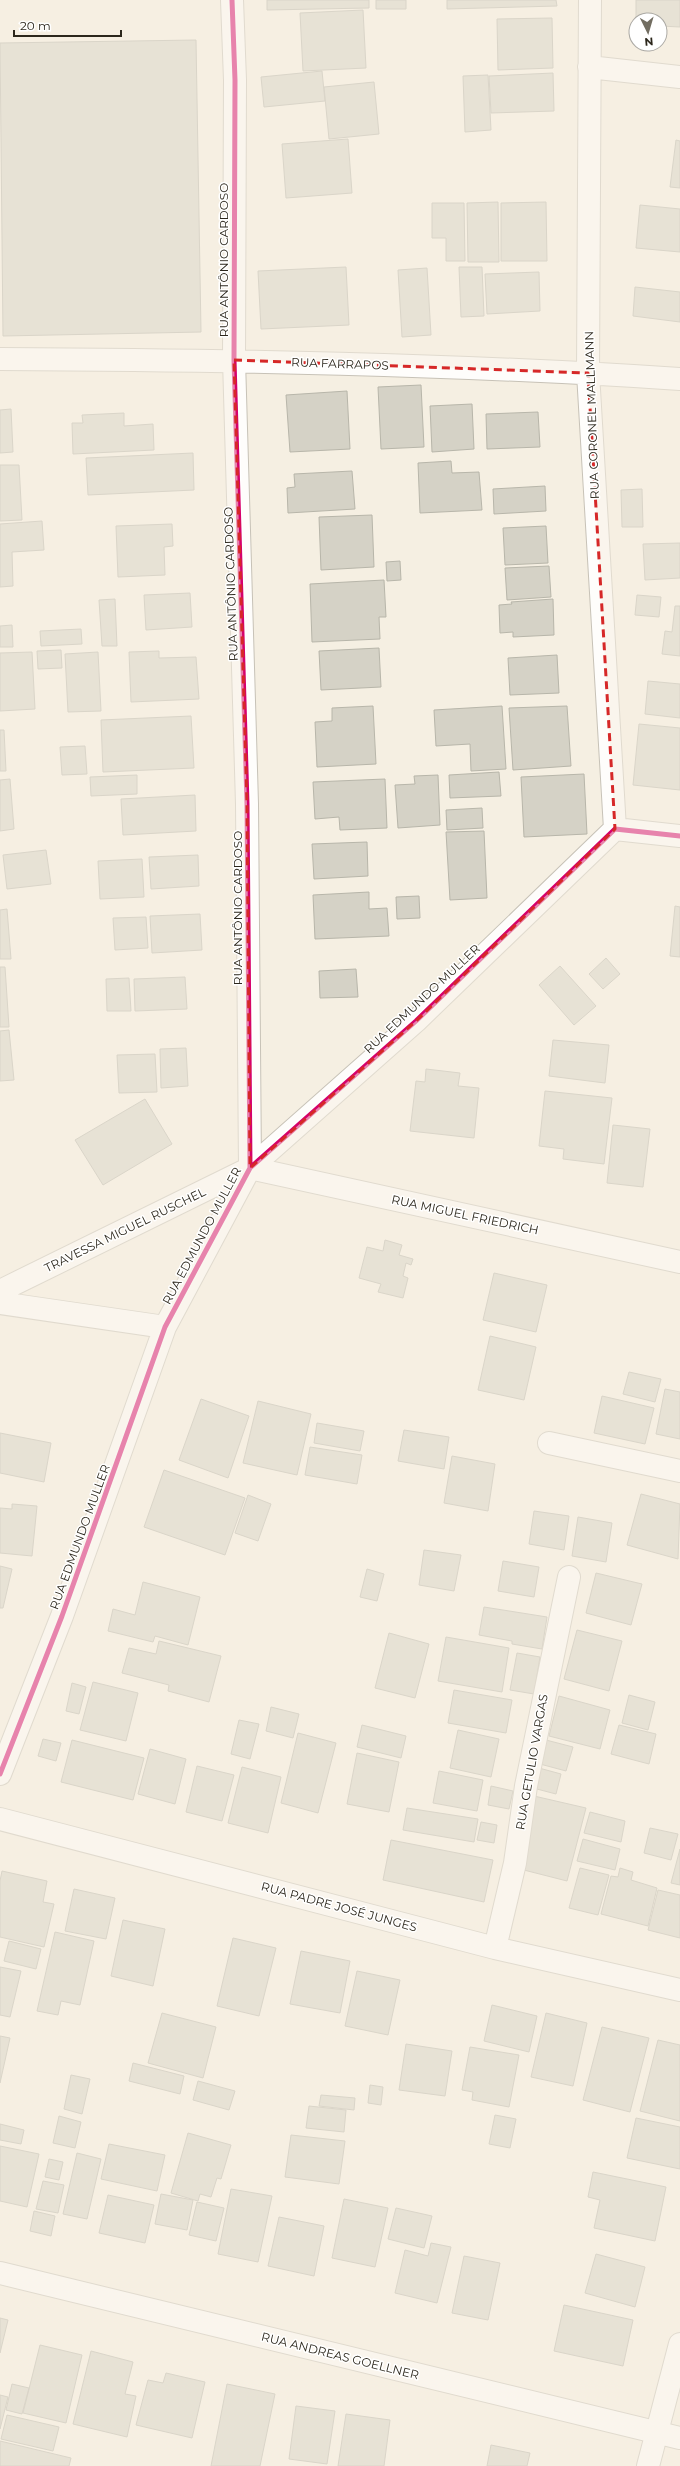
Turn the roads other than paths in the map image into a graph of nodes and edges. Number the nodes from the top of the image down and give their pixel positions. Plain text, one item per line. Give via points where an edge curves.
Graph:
1 (232, 0) edge
2 (590, 0) edge
3 (590, 67) junction
4 (680, 77) edge
5 (0, 359) edge
6 (234, 360) junction
7 (588, 373) junction
8 (680, 379) edge
9 (615, 829) junction
10 (680, 836) edge
11 (250, 1168) junction
12 (680, 1262) edge
13 (0, 1292) edge
14 (0, 1303) edge
15 (165, 1327) junction
16 (549, 1443) dead end
17 (680, 1471) edge
18 (569, 1577) dead end
19 (0, 1774) edge
20 (0, 1819) edge
21 (494, 1948) junction
22 (680, 1990) edge
23 (0, 2273) edge
24 (680, 2344) edge
25 (656, 2433) junction
26 (680, 2438) edge
27 (648, 2466) edge

1 - 6 street, RUA ANTÔNIO CARDOSO via 235,80
2 - 3 street, RUA CORONEL MALLMANN
3 - 4 street
3 - 7 street, RUA CORONEL MALLMANN
5 - 6 street, RUA FARRAPOS
6 - 7 street, RUA FARRAPOS
6 - 11 street, RUA ANTÔNIO CARDOSO via 247,804
7 - 8 street, RUA FARRAPOS
7 - 9 street, RUA CORONEL MALLMANN
9 - 10 street
9 - 11 street, RUA EDMUNDO MULLER via 416,1021
11 - 12 street, RUA MIGUEL FRIEDRICH
11 - 13 street, TRAVESSA MIGUEL RUSCHEL
11 - 15 street, RUA EDMUNDO MULLER
14 - 15 street
15 - 19 street, RUA EDMUNDO MULLER via 62,1616
16 - 17 street
18 - 21 street, RUA GETULIO VARGAS via 526,1786 515,1863
20 - 21 street, RUA PADRE JOSÉ JUNGES
21 - 22 street, RUA PADRE JOSÉ JUNGES
23 - 25 street, RUA ANDREAS GOELLNER
24 - 25 street
25 - 26 street, RUA ANDREAS GOELLNER
25 - 27 street

